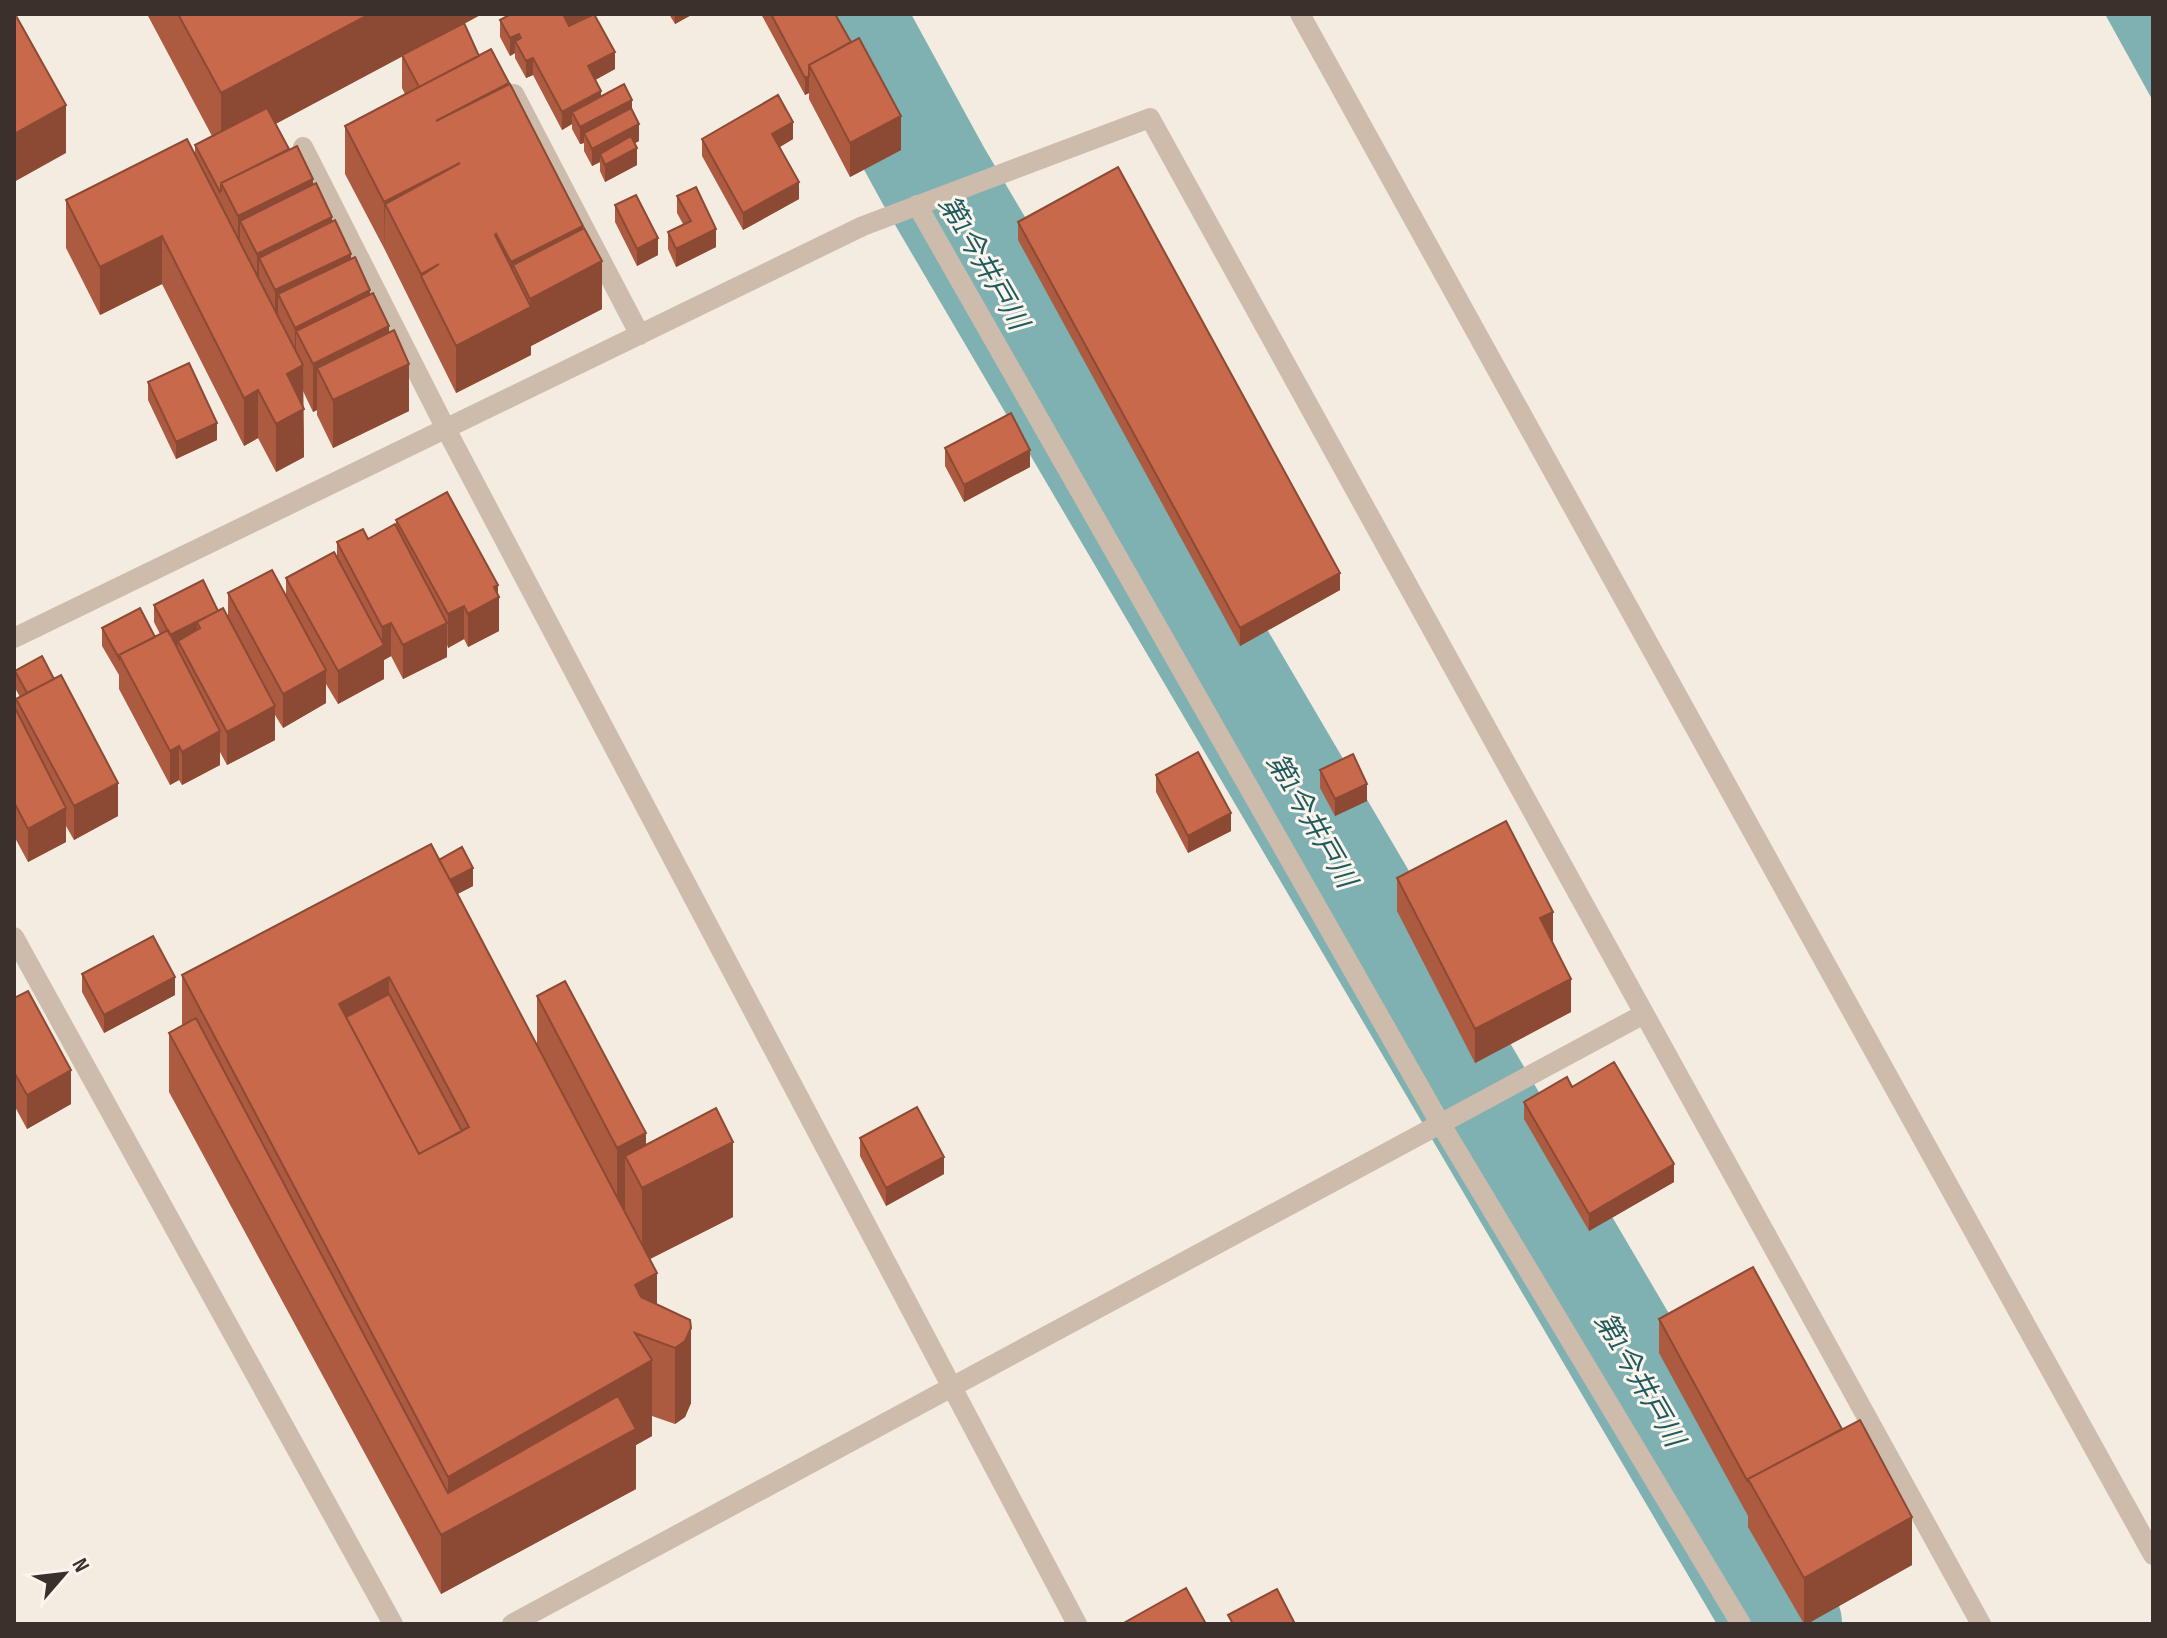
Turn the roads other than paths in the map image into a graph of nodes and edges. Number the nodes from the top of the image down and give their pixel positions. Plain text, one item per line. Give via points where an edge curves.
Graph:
1 (1300, 14) edge
2 (508, 82) edge
3 (303, 147) dead end
4 (920, 204) junction
5 (640, 335) junction
6 (446, 429) junction
7 (14, 638) edge
8 (14, 937) edge
9 (1642, 1015) junction
10 (1443, 1122) junction
11 (951, 1387) junction
12 (2153, 1555) edge
13 (393, 1624) edge
14 (512, 1624) edge
15 (1077, 1624) edge
16 (1741, 1624) edge
17 (1981, 1624) edge

1 - 12 street
2 - 5 street
3 - 6 street
4 - 5 street via 863,226
4 - 9 street via 1150,118
4 - 10 street
5 - 6 street
6 - 7 street
6 - 11 street
8 - 13 street
9 - 10 street
9 - 17 street
10 - 11 street
10 - 16 street
11 - 14 street
11 - 15 street

